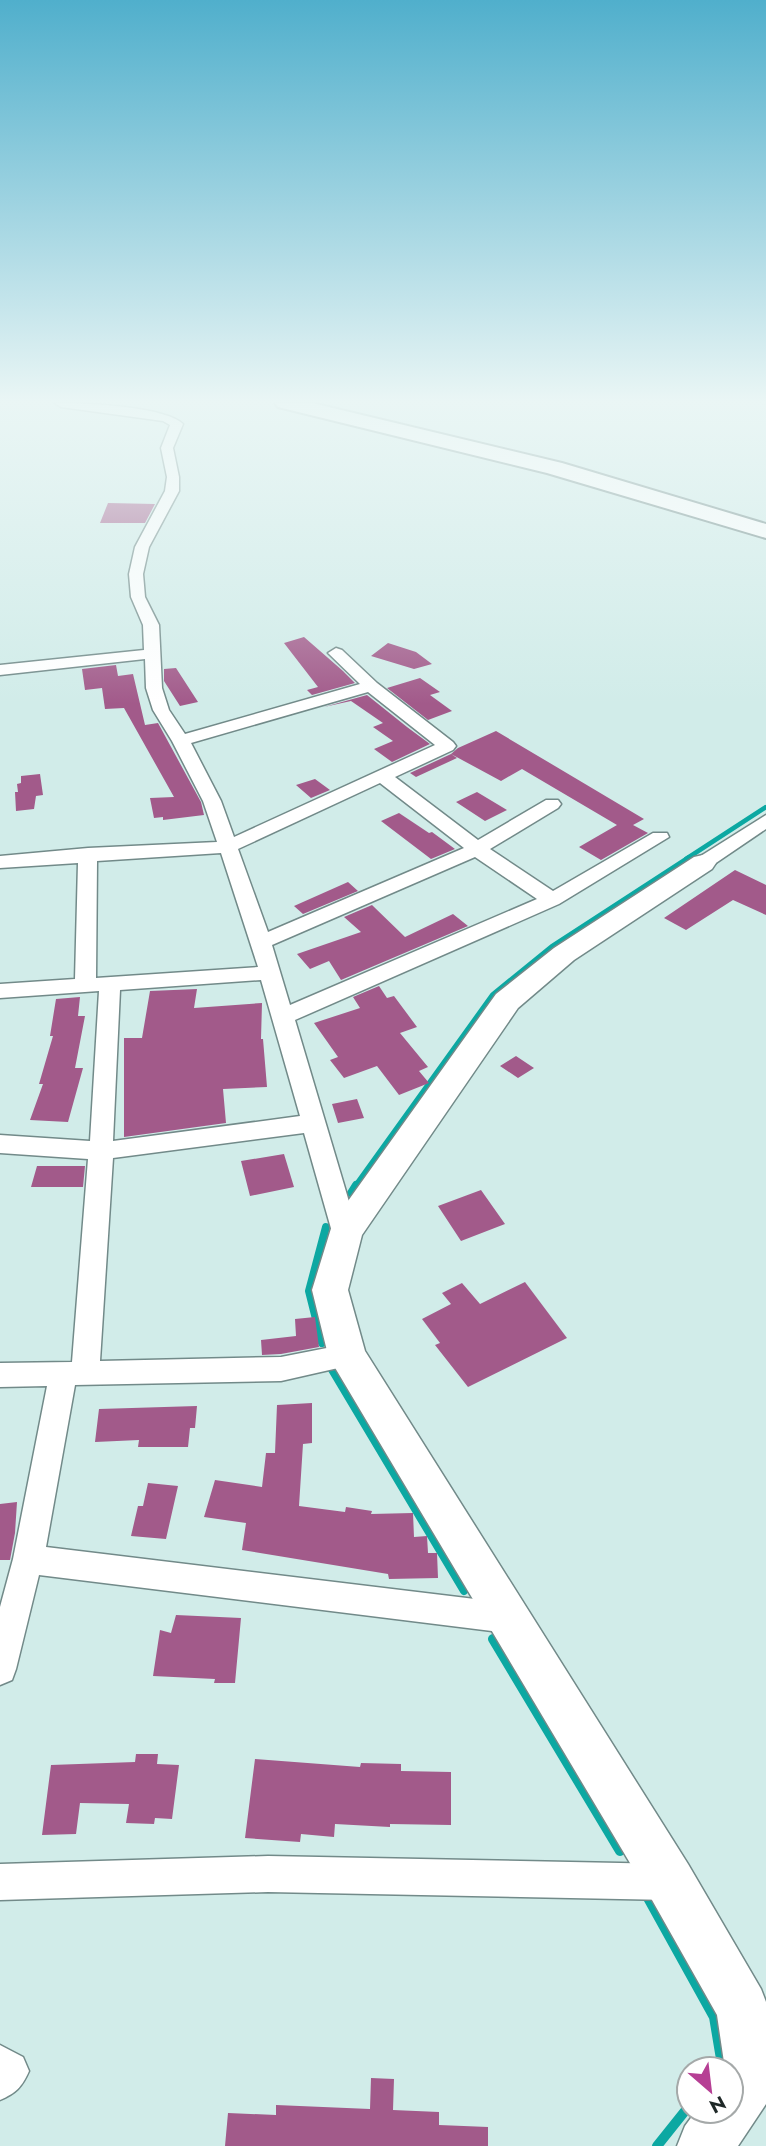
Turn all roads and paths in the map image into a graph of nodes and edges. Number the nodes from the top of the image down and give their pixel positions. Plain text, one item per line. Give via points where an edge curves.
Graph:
1 (165, 503) edge
2 (672, 503) edge
3 (713, 503) edge
4 (766, 519) edge
5 (766, 531) edge
6 (336, 653) dead end
7 (151, 654) junction
8 (0, 670) edge
9 (371, 686) junction
10 (181, 741) junction
11 (381, 775) junction
12 (552, 804) dead end
13 (766, 821) edge
14 (660, 837) dead end
15 (227, 847) junction
16 (477, 849) junction
17 (88, 855) junction
18 (0, 862) edge
19 (703, 863) joint
20 (552, 900) junction
21 (261, 942) junction
22 (269, 973) junction
23 (110, 984) junction
24 (85, 985) junction
25 (0, 991) edge
26 (282, 1017) junction
27 (313, 1123) junction
28 (0, 1144) edge
29 (101, 1151) junction
30 (345, 1232) junction
31 (347, 1355) junction
32 (74, 1374) junction
33 (0, 1375) edge
34 (27, 1559) junction
35 (508, 1618) junction
36 (0, 1669) edge
37 (0, 1882) edge
38 (670, 1882) junction
39 (744, 2055) edge
40 (0, 2065) edge
41 (0, 2080) edge
42 (721, 2125) edge
43 (705, 2146) edge

1 - 7 street via 142,547 136,574 138,597 151,625
2 - 5 highway
3 - 4 highway
6 - 9 street
7 - 8 street
7 - 10 street via 156,698
9 - 10 street
9 - 11 street via 447,746
10 - 15 street via 212,801
11 - 15 street
11 - 16 street
12 - 16 street
13 - 19 street
14 - 20 street
15 - 17 street
15 - 21 street
16 - 20 street
16 - 21 street
17 - 18 street
17 - 24 street
19 - 30 street via 564,954 507,1001
20 - 26 street
21 - 22 street
22 - 23 street
22 - 26 street
23 - 24 street
23 - 29 street
24 - 25 street
26 - 27 street
27 - 29 street
27 - 30 street
28 - 29 street
29 - 32 street
30 - 31 street via 330,1290
31 - 32 street via 281,1369
31 - 35 street
32 - 33 street
32 - 34 street
34 - 35 street
34 - 36 street
35 - 38 street
37 - 38 street via 268,1874
38 - 39 street via 742,2008
40 - 41 street via 9,2071
42 - 43 street

